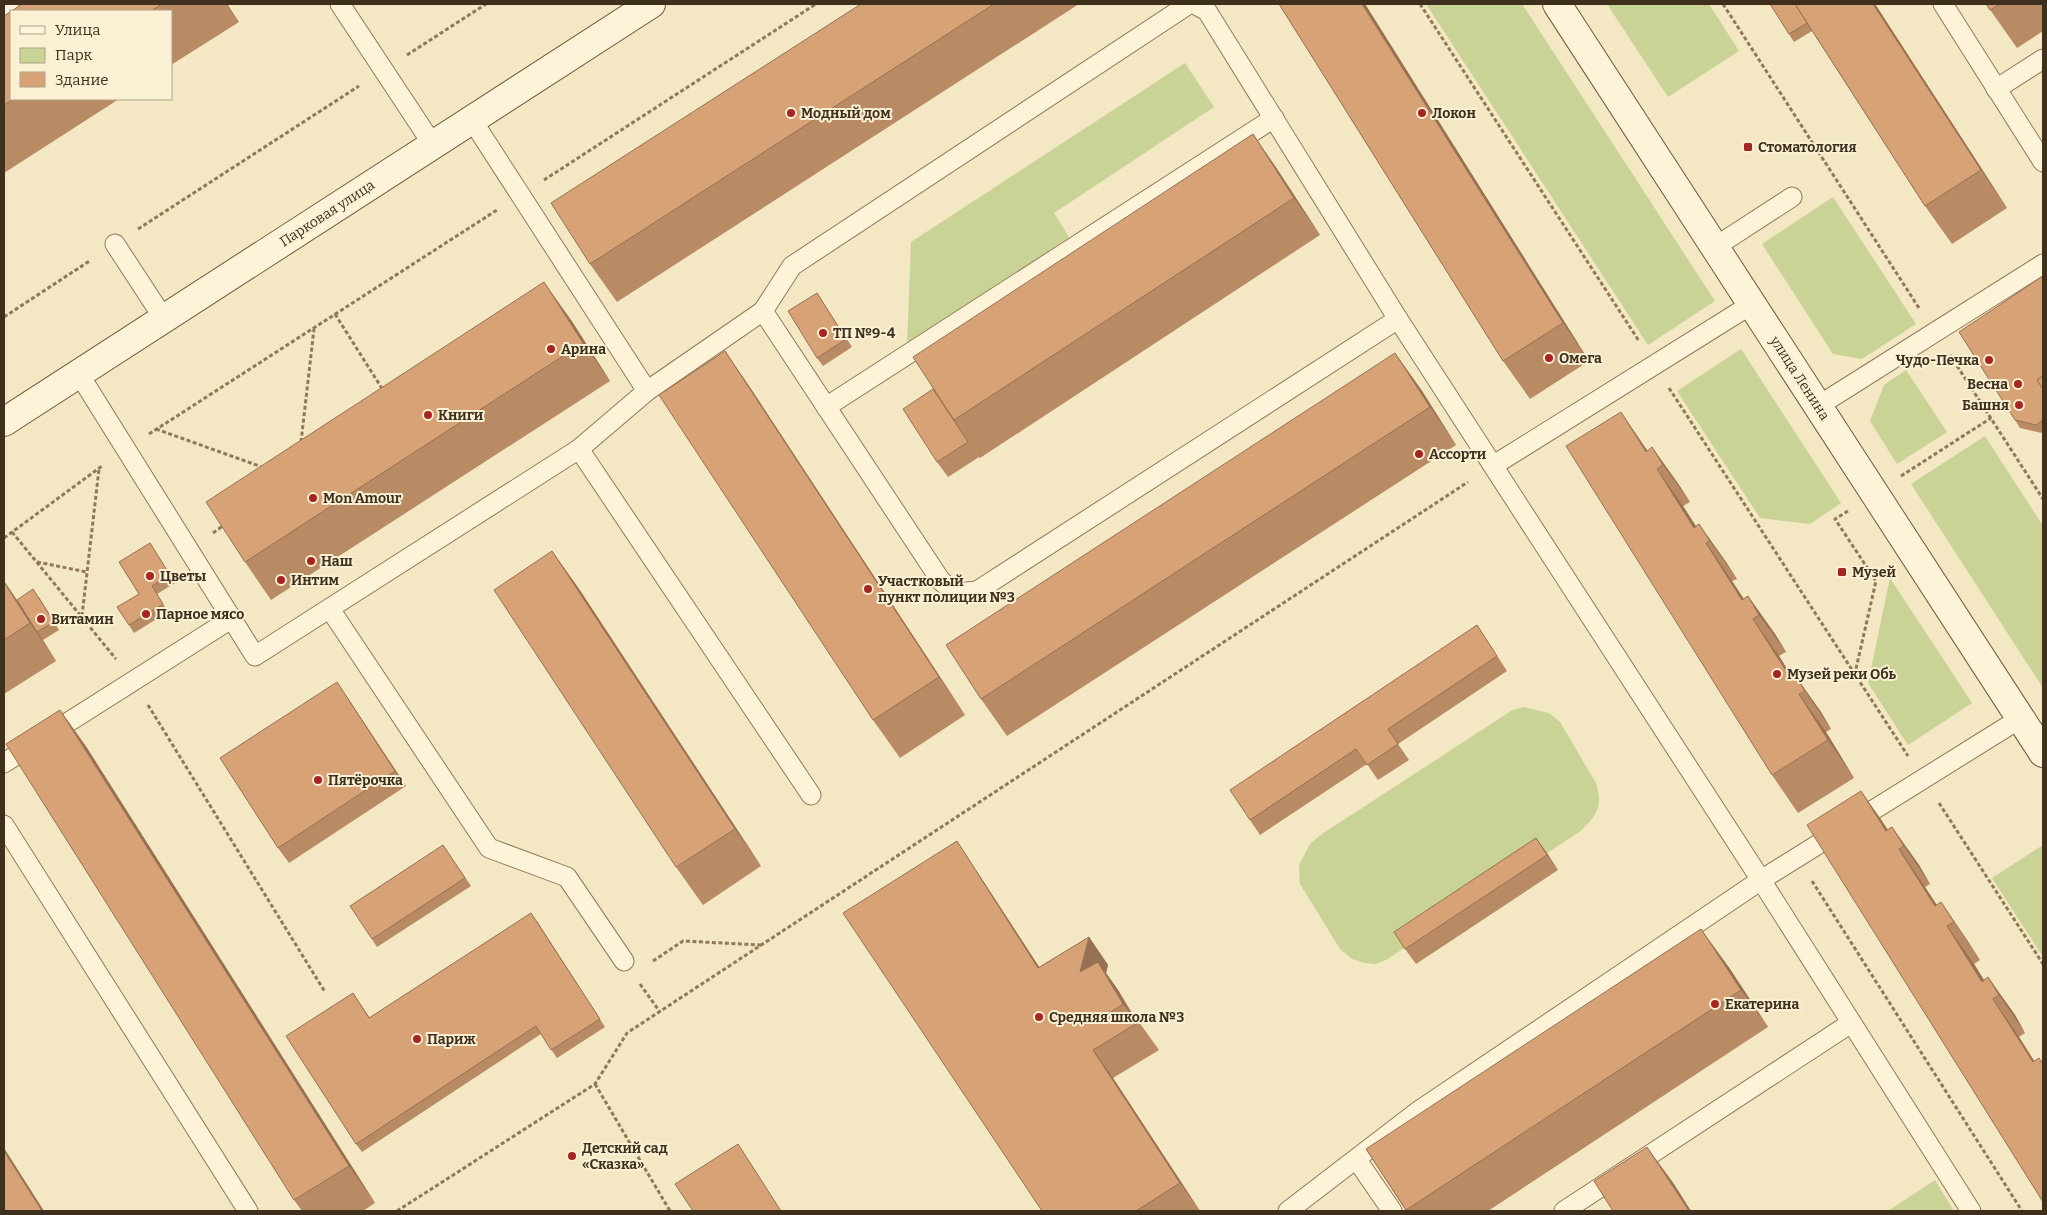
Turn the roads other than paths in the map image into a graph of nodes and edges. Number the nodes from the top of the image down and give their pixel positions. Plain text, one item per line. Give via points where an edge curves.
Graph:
1 (9, 4) edge
2 (340, 4) edge
3 (650, 4) edge
4 (1189, 4) edge
5 (1194, 4) edge
6 (1556, 4) edge
7 (1943, 4) edge
8 (4, 7) edge
9 (2043, 59) edge
10 (1996, 89) junction
11 (1274, 118) junction
12 (472, 120) junction
13 (433, 145) junction
14 (2043, 162) edge
15 (1792, 197) dead end
16 (115, 244) road end
17 (1715, 247) junction
18 (2043, 264) edge
19 (1752, 304) junction
20 (763, 311) junction
21 (164, 319) junction
22 (1398, 319) junction
23 (78, 374) junction
24 (647, 391) junction
25 (1818, 406) junction
26 (826, 407) junction
27 (4, 422) edge
28 (579, 449) junction
29 (1494, 465) junction
30 (330, 609) junction
31 (231, 619) junction
32 (2021, 718) junction
33 (2043, 753) edge
34 (4, 763) edge
35 (811, 795) dead end
36 (4, 825) edge
37 (1761, 880) junction
38 (629, 968) road end
39 (1851, 1023) junction
40 (1357, 1160) junction
41 (248, 1211) edge
42 (1288, 1211) edge
43 (1392, 1211) edge
44 (1564, 1211) edge
45 (1971, 1211) edge

1 - 8 lane
2 - 13 lane
3 - 12 main road, Парковая улица
4 - 20 lane via 792,266
5 - 11 lane via 1207,11
6 - 17 main road, улица Ленина
7 - 10 lane
9 - 10 lane
10 - 14 lane
11 - 22 lane
11 - 26 lane
12 - 13 main road, Парковая улица
12 - 24 lane
13 - 21 main road, Парковая улица
15 - 17 lane
16 - 21 lane
17 - 19 main road, улица Ленина
18 - 25 lane
19 - 25 main road, улица Ленина
19 - 29 lane
20 - 24 lane
20 - 26 lane
21 - 23 main road, Парковая улица
22 - 26 lane via 977,591 956,593 940,581
22 - 29 lane
23 - 27 main road, Парковая улица
23 - 31 lane
24 - 28 lane
25 - 32 main road, улица Ленина
28 - 30 lane
28 - 35 lane
29 - 37 lane
30 - 31 lane via 255,656
30 - 38 lane via 489,848 567,877
31 - 34 lane
32 - 33 main road, улица Ленина
32 - 37 lane
36 - 41 lane
37 - 39 lane
37 - 40 lane via 1417,1112
39 - 44 lane
39 - 45 lane
40 - 42 lane
40 - 43 lane

